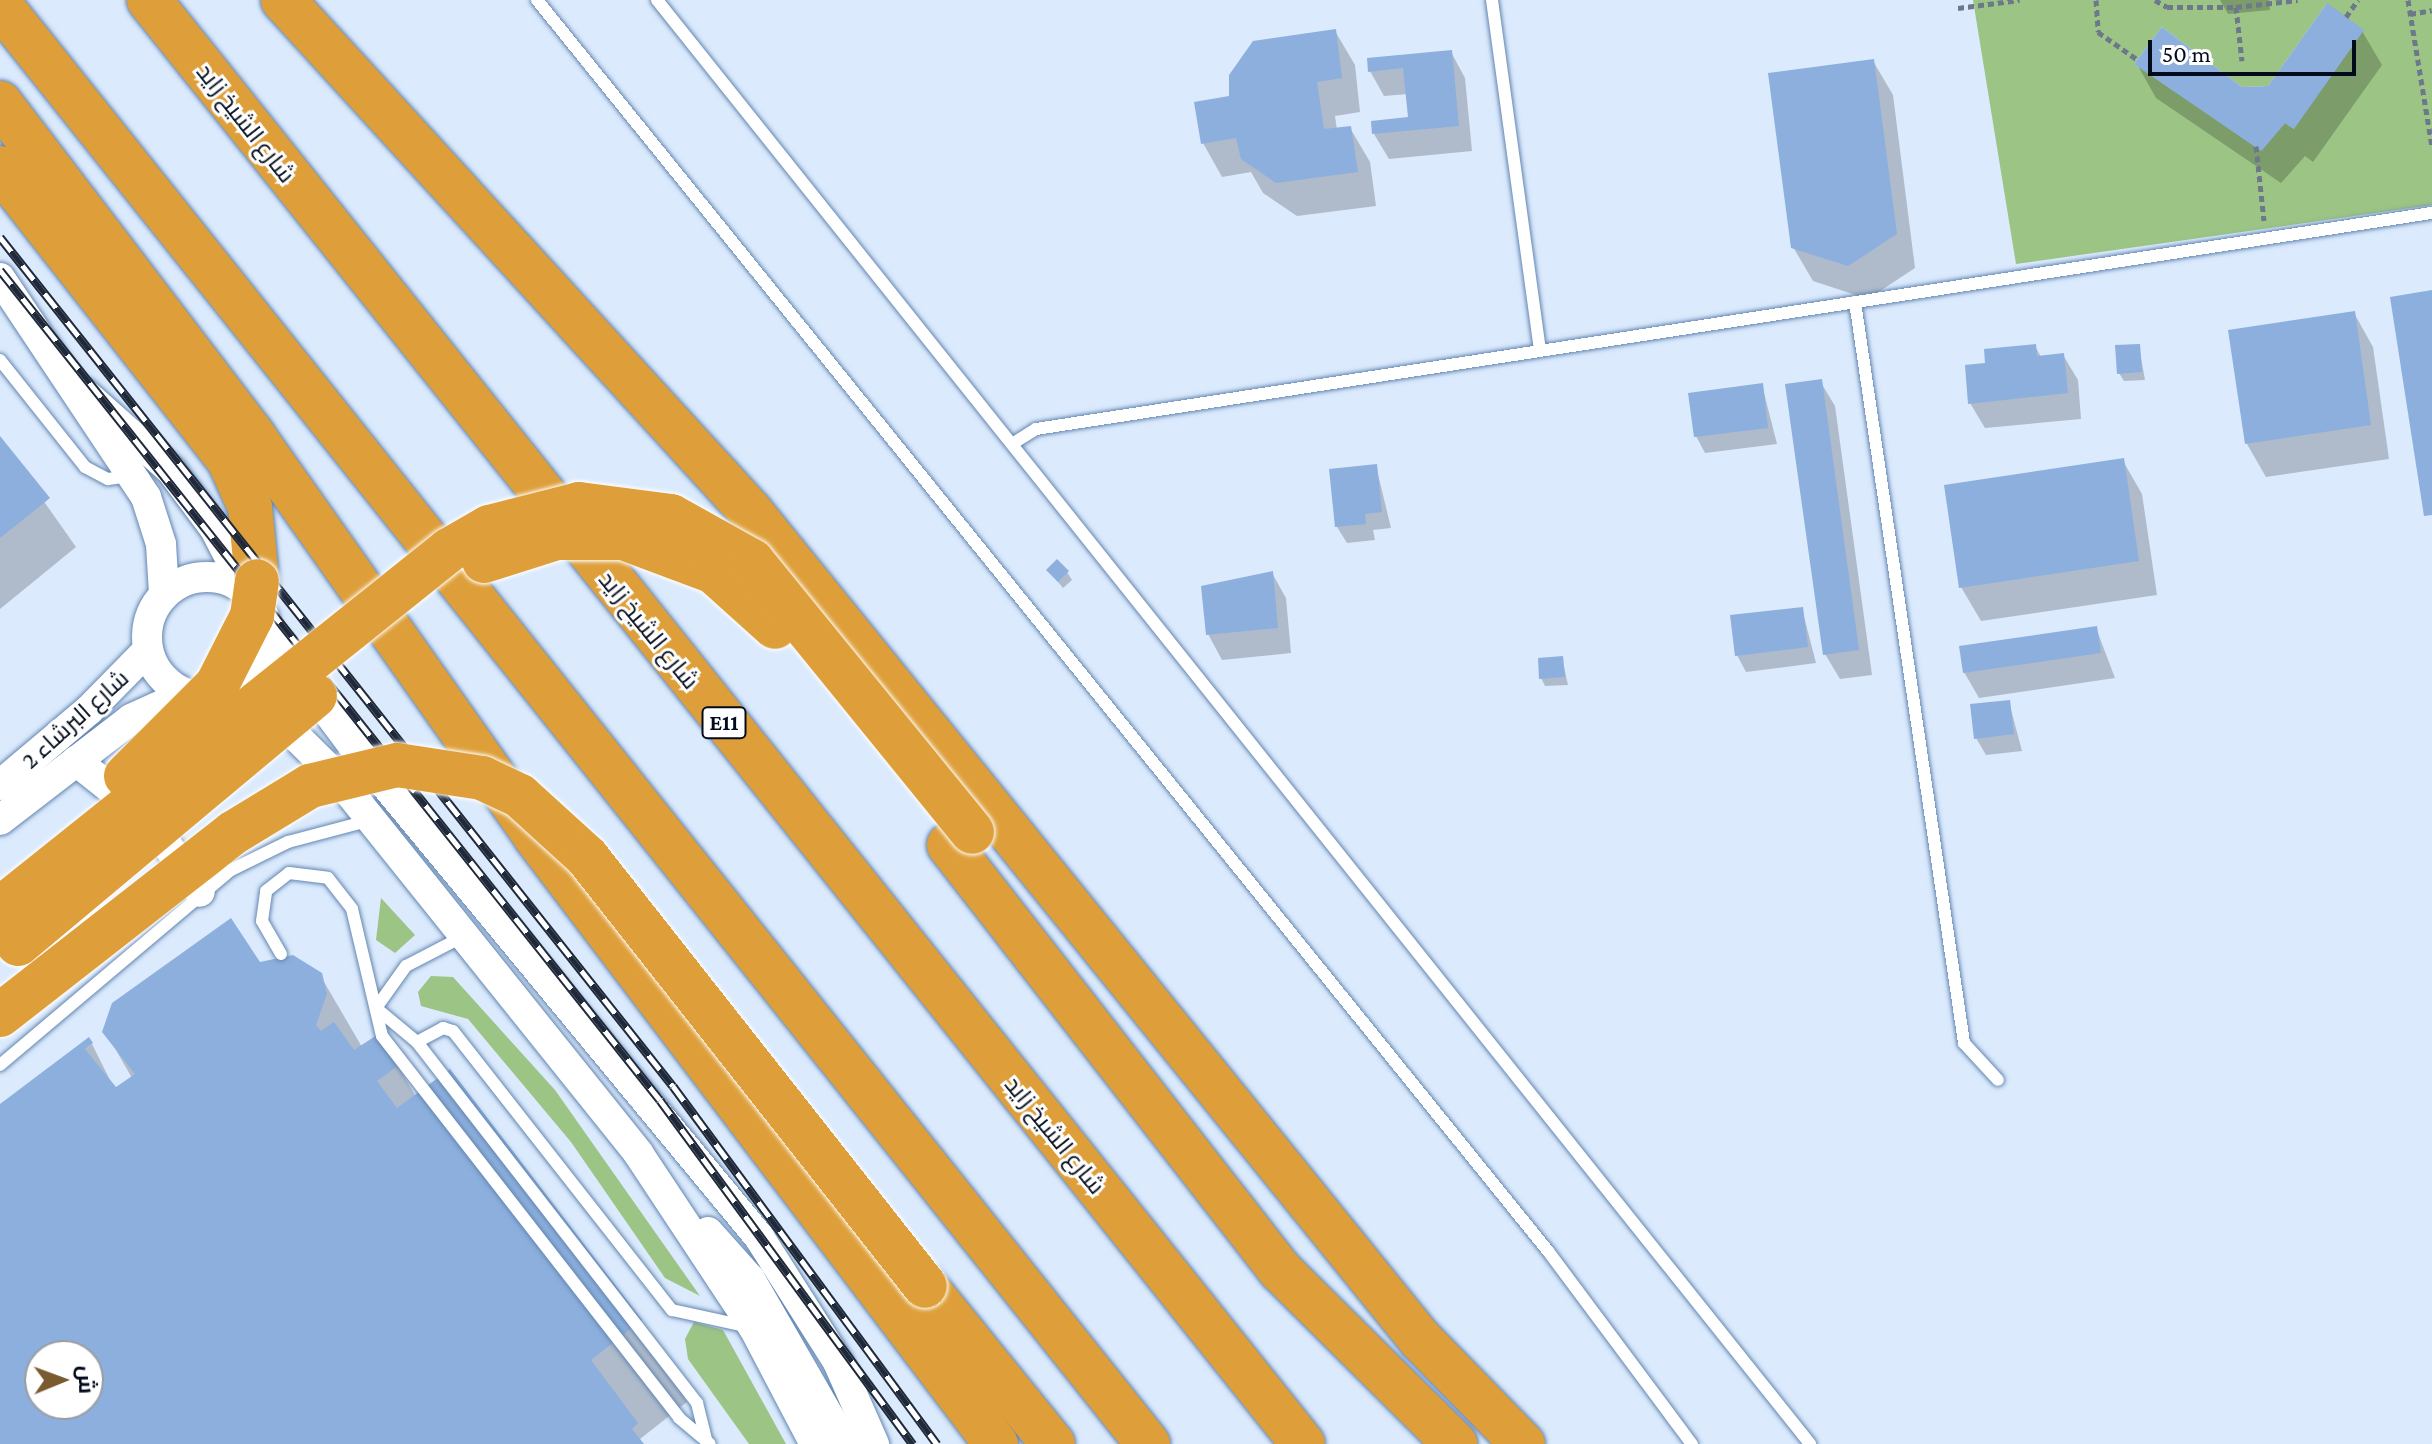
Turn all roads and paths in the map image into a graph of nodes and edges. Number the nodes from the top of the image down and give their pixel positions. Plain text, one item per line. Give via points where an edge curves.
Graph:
1 (149, 0) edge
2 (283, 0) edge
3 (537, 0) edge
4 (657, 0) edge
5 (1492, 0) edge
6 (2019, 0) edge
7 (2096, 0) edge
8 (2155, 0) edge
9 (2298, 0) edge
10 (2358, 0) edge
11 (2408, 0) edge
12 (0, 5) edge
13 (2236, 7) junction
14 (1958, 8) dead end
15 (2432, 10) edge
16 (2410, 14) junction
17 (2346, 17) dead end
18 (2138, 60) dead end
19 (2242, 61) dead end
20 (0, 103) edge
21 (2256, 146) dead end
22 (2432, 147) edge
23 (0, 168) edge
24 (2432, 213) edge
25 (2266, 239) junction
26 (1, 282) edge
27 (1855, 302) junction
28 (1540, 351) junction
29 (0, 360) edge
30 (82, 391) junction
31 (1012, 444) junction
32 (133, 475) junction
33 (252, 586) junction
34 (164, 593) junction
35 (267, 631) junction
36 (148, 650) junction
37 (244, 685) junction
38 (186, 694) junction
39 (76, 761) junction
40 (0, 785) edge
41 (0, 820) edge
42 (371, 820) junction
43 (200, 892) junction
44 (0, 896) edge
45 (464, 936) junction
46 (6, 937) edge
47 (281, 954) dead end
48 (376, 1008) junction
49 (0, 1015) edge
50 (417, 1042) junction
51 (0, 1065) edge
52 (1998, 1080) dead end
53 (680, 1212) junction
54 (754, 1328) junction
55 (1420, 1339) junction
56 (1373, 1360) junction
57 (1043, 1435) edge
58 (708, 1442) edge
59 (815, 1444) edge
60 (845, 1444) edge
61 (874, 1444) edge
62 (996, 1444) edge
63 (1148, 1444) edge
64 (1303, 1444) edge
65 (1438, 1444) edge
66 (1455, 1444) edge
67 (1492, 1444) edge
68 (1523, 1444) edge
69 (1692, 1444) edge
70 (1810, 1444) edge

1 - 64 highway, شارع الشيخ زايد / E11
2 - 55 highway via 751,512
3 - 69 lane via 1529,1228
4 - 31 lane
5 - 28 lane
6 - 14 path
7 - 18 path via 2098,32
8 - 13 path via 2167,7
9 - 13 path
10 - 17 path
11 - 16 path
12 - 63 highway
13 - 19 path
15 - 16 path
16 - 22 path
20 - 62 highway via 254,437 535,836
21 - 25 path
23 - 33 highway via 229,460 250,507
24 - 25 lane
25 - 27 lane
26 - 30 street
27 - 28 lane
27 - 52 lane via 1964,1043
28 - 31 lane via 1036,429
29 - 32 lane via 85,467 108,479
30 - 32 street
30 - 33 street via 171,470
31 - 70 lane
32 - 34 street via 161,544
33 - 34 street via 205,576
33 - 35 street
33 - 44 highway, bridge via 244,637 217,685
34 - 36 street via 148,620
35 - 37 street via 262,661
35 - 61 street via 351,743 759,1237 838,1362
36 - 38 street via 161,677
36 - 40 street, شارع البرشاء 2
37 - 38 street via 216,697
37 - 42 street via 320,756
38 - 39 street, شارع البرشاء 2 via 148,709
39 - 41 street, شارع البرشاء 2
39 - 43 street via 148,818
42 - 43 lane via 268,850
42 - 45 street
43 - 51 lane
45 - 48 lane via 406,966
45 - 53 street
46 - 56 highway, bridge via 465,572 557,538 655,545 741,592 960,838 1280,1270
47 - 48 lane via 262,921 266,891 289,873 328,878 352,909
48 - 50 lane
48 - 58 lane via 382,1036 679,1418
49 - 57 highway, bridge via 233,833 310,786 397,765 482,778 520,796 587,857
50 - 54 lane via 443,1028 453,1031 672,1310 696,1321
50 - 58 lane via 697,1403
53 - 54 street
53 - 60 street via 719,1242 750,1279
54 - 59 street
55 - 67 highway
55 - 68 highway
56 - 65 highway
56 - 66 highway

